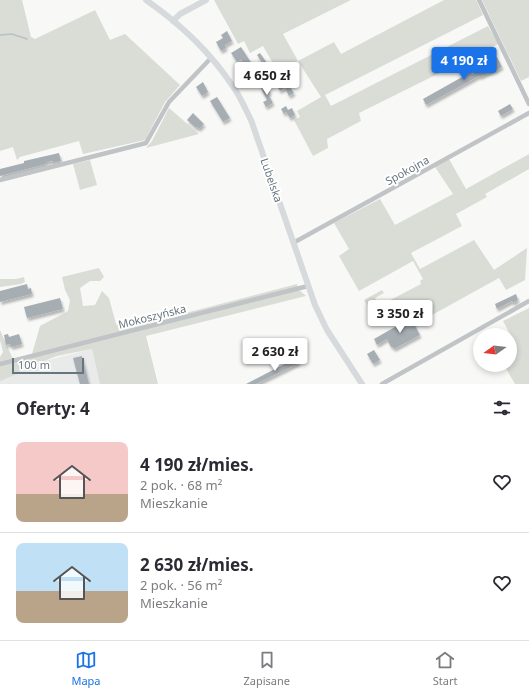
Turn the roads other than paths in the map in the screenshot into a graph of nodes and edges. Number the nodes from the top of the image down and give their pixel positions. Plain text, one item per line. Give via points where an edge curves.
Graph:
1 (146, 0) edge
2 (206, 0) edge
3 (479, 0) edge
4 (173, 21) junction
5 (211, 58) junction
6 (529, 104) edge
7 (529, 113) edge
8 (0, 180) edge
9 (293, 243) junction
10 (308, 286) junction
11 (529, 301) edge
12 (0, 364) edge
13 (362, 384) edge
14 (382, 384) edge

1 - 4 main road, Lubelska
2 - 4 main road via 180,14
3 - 6 street
4 - 5 main road, Lubelska
5 - 8 street via 169,102 146,143
5 - 9 main road, Lubelska via 233,86 251,120
7 - 9 street, Spokojna
9 - 10 main road, Lubelska
10 - 12 street, Mokoszyńska
10 - 13 main road, Lubelska via 327,330
11 - 14 street

